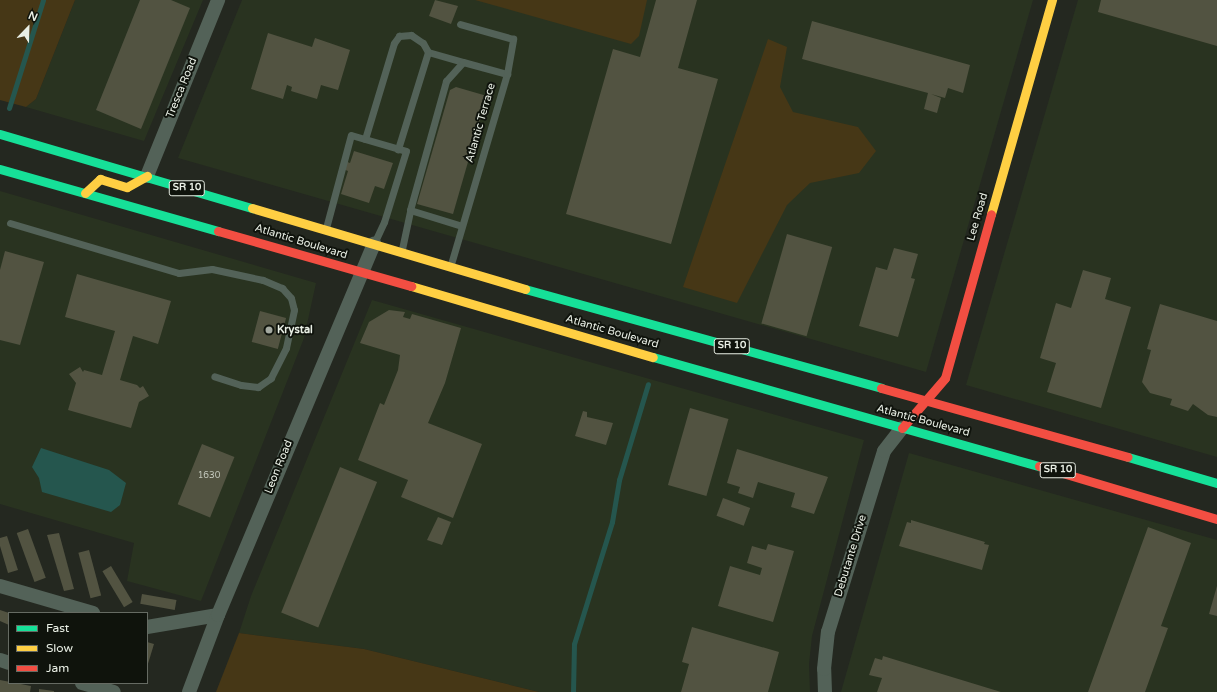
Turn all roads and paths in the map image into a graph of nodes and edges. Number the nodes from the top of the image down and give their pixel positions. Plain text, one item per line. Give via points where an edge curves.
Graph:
1 (218, 0) edge
2 (1052, 0) edge
3 (460, 24) dead end
4 (428, 52) junction
5 (463, 62) junction
6 (507, 74) junction
7 (0, 134) edge
8 (365, 139) junction
9 (398, 149) junction
10 (0, 169) edge
11 (147, 176) junction
12 (85, 193) junction
13 (410, 210) junction
14 (10, 223) dead end
15 (462, 226) junction
16 (326, 229) junction
17 (374, 243) junction
18 (401, 251) junction
19 (451, 266) junction
20 (360, 273) junction
21 (214, 376) dead end
22 (926, 398) junction
23 (902, 428) junction
24 (1217, 483) edge
25 (1217, 519) edge
26 (0, 586) edge
27 (90, 612) edge
28 (218, 614) junction
29 (148, 627) edge
30 (86, 684) edge
31 (114, 692) edge
32 (189, 692) edge
33 (825, 692) edge

1 - 11 street, Tresca Road
2 - 22 main road, Lee Road via 945,378
3 - 6 lane, Atlantic Terrace via 513,38
4 - 5 lane
4 - 8 lane via 422,43 411,35 399,36 394,43
4 - 9 lane
5 - 6 lane
5 - 13 lane via 446,81
6 - 15 lane, Atlantic Terrace
7 - 11 main road, Atlantic Boulevard / SR 10
8 - 9 lane
8 - 16 lane via 351,135
9 - 17 lane via 406,151 384,222
10 - 12 main road, Atlantic Boulevard / SR 10
11 - 12 main road via 127,187 100,179
11 - 16 main road, Atlantic Boulevard / SR 10
12 - 20 main road, Atlantic Boulevard / SR 10
13 - 15 lane
13 - 18 lane
14 - 21 lane via 179,273 212,269 282,288 291,298 294,310 286,348 271,378 258,386
15 - 19 lane, Atlantic Terrace
16 - 17 main road, Atlantic Boulevard / SR 10
17 - 18 main road, Atlantic Boulevard / SR 10
17 - 20 street, Leon Road
18 - 19 main road, Atlantic Boulevard / SR 10
19 - 22 main road, Atlantic Boulevard / SR 10 via 813,371
20 - 23 main road, Atlantic Boulevard / SR 10
20 - 28 street, Leon Road
22 - 23 main road, Lee Road
22 - 24 main road, Atlantic Boulevard / SR 10
23 - 25 main road, Atlantic Boulevard / SR 10 via 1053,469
23 - 33 street, Debutante Drive via 884,451 828,632 824,669
26 - 27 street
28 - 29 street
28 - 32 street, Leon Road
30 - 31 street

